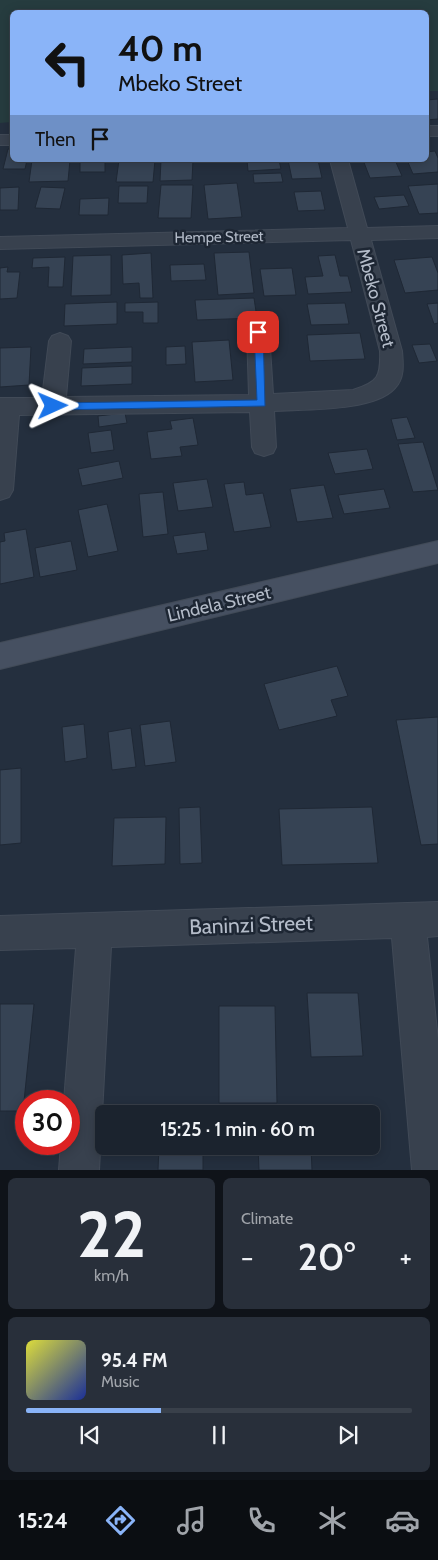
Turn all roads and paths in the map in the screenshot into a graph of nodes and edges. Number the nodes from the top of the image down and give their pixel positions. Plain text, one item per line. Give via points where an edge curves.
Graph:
1 (340, 162) edge
2 (438, 232) edge
3 (358, 234) junction
4 (0, 242) edge
5 (258, 332) dead end
6 (60, 341) dead end
7 (262, 403) junction
8 (53, 406) junction
9 (4, 407) edge
10 (264, 448) dead end
11 (0, 490) edge
12 (438, 552) edge
13 (0, 656) edge
14 (423, 919) edge
15 (95, 930) junction
16 (0, 933) edge
17 (79, 1170) edge
18 (432, 1170) edge

1 - 3 street
2 - 3 street, Hempe Street
3 - 4 street, Hempe Street
3 - 7 street, Mbeko Street via 391,351 392,370 387,384 353,398
5 - 7 street
6 - 8 street
7 - 8 street, Mbeko Street
7 - 10 street
8 - 9 street, Mbeko Street
9 - 11 street, Mbeko Street
12 - 13 street, Lindela Street
14 - 15 street, Baninzi Street
14 - 18 street, Baninzi Street
15 - 16 street, Baninzi Street
15 - 17 street

